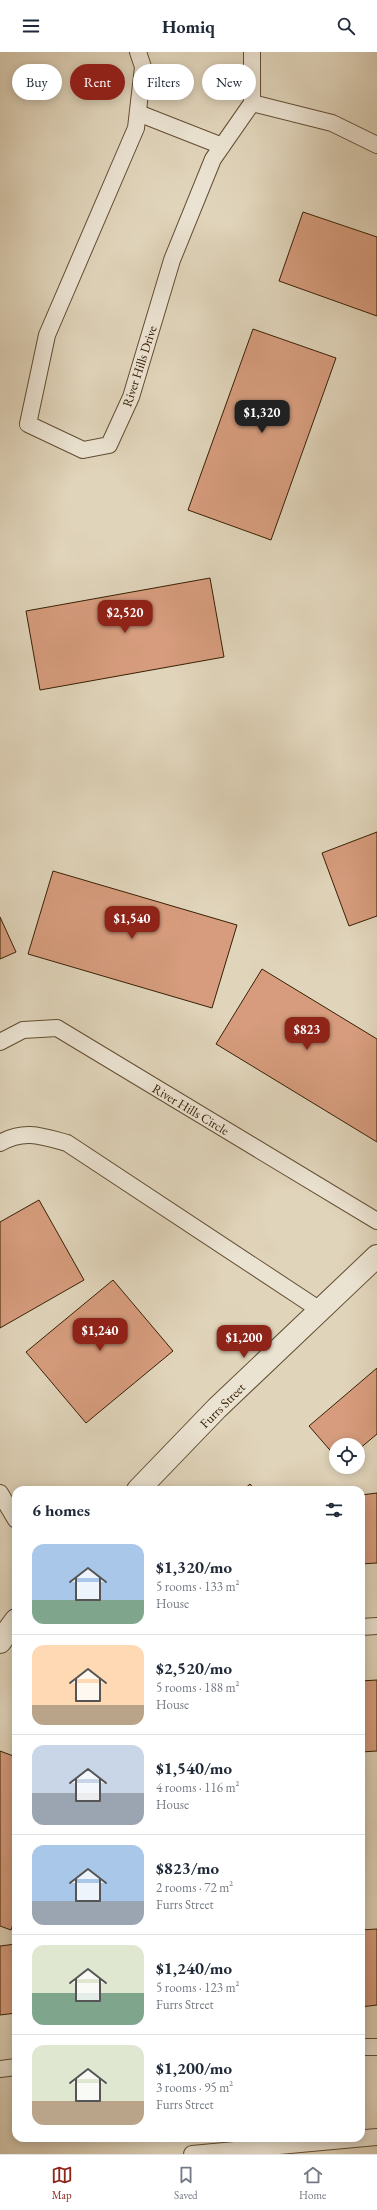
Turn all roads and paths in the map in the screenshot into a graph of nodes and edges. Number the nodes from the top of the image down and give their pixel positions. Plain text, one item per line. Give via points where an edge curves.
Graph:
1 (138, 52) edge
2 (252, 52) edge
3 (252, 103) junction
4 (138, 113) junction
5 (377, 145) edge
6 (222, 146) junction
7 (0, 1042) edge
8 (0, 1143) edge
9 (377, 1221) edge
10 (377, 1256) edge
11 (320, 1310) junction
12 (142, 1486) edge
13 (0, 1493) edge
14 (12, 1513) edge
15 (12, 1626) edge
16 (377, 1626) edge
17 (365, 1627) edge
18 (0, 1642) edge
19 (365, 2047) edge
20 (377, 2047) edge
21 (12, 2068) edge
22 (0, 2069) edge
23 (377, 2137) edge
24 (365, 2138) edge
25 (324, 2142) edge
26 (208, 2153) edge
27 (192, 2154) edge

1 - 4 lane, River Hills Drive via 143,67
2 - 3 lane
3 - 5 lane via 332,123
3 - 6 lane, River Hills Drive
4 - 6 lane
4 - 6 lane, River Hills Drive via 136,128 47,335 28,424 83,450 109,446 128,404 172,260 213,159
7 - 9 lane, River Hills Circle via 23,1030 57,1028
8 - 11 lane via 9,1138 34,1134 67,1143
10 - 11 street, Furrs Street
11 - 12 street, Furrs Street via 217,1408
13 - 14 lane
15 - 18 street
16 - 17 lane
19 - 20 lane
21 - 22 lane
23 - 24 lane
25 - 26 lane
26 - 27 lane

